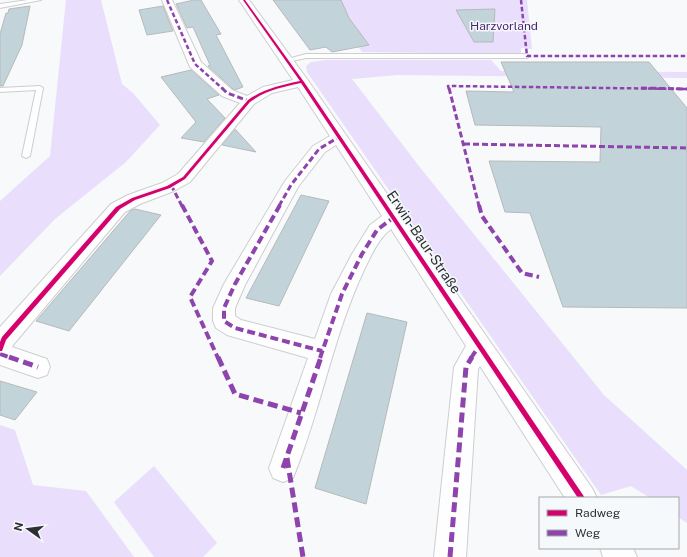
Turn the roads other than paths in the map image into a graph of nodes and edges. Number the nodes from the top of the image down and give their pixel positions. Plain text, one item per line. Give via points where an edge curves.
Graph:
1 (38, 0) edge
2 (167, 0) edge
3 (244, 0) edge
4 (0, 6) edge
5 (527, 56) dead end
6 (287, 60) junction
7 (302, 82) junction
8 (0, 90) edge
9 (249, 101) junction
10 (339, 137) junction
11 (26, 156) dead end
12 (394, 218) junction
13 (479, 346) junction
14 (0, 350) edge
15 (322, 352) junction
16 (0, 354) edge
17 (38, 367) dead end
18 (283, 468) dead end
19 (581, 497) edge
20 (450, 557) edge

1 - 4 lane
2 - 9 street via 195,64 227,93
3 - 6 street, Erwin-Baur-Straße
5 - 6 lane via 306,56
6 - 7 street, Erwin-Baur-Straße
7 - 9 street via 272,88
7 - 10 street, Erwin-Baur-Straße
8 - 11 lane via 40,88
9 - 14 street via 184,178 176,184 129,200 118,208 4,339
10 - 12 street, Erwin-Baur-Straße
10 - 15 street via 319,149 291,185 224,308 224,321 235,328
12 - 13 street, Erwin-Baur-Straße
12 - 15 street via 377,230 362,254 342,294
13 - 19 street, Erwin-Baur-Straße
13 - 20 street via 466,367
15 - 18 street
16 - 17 street

